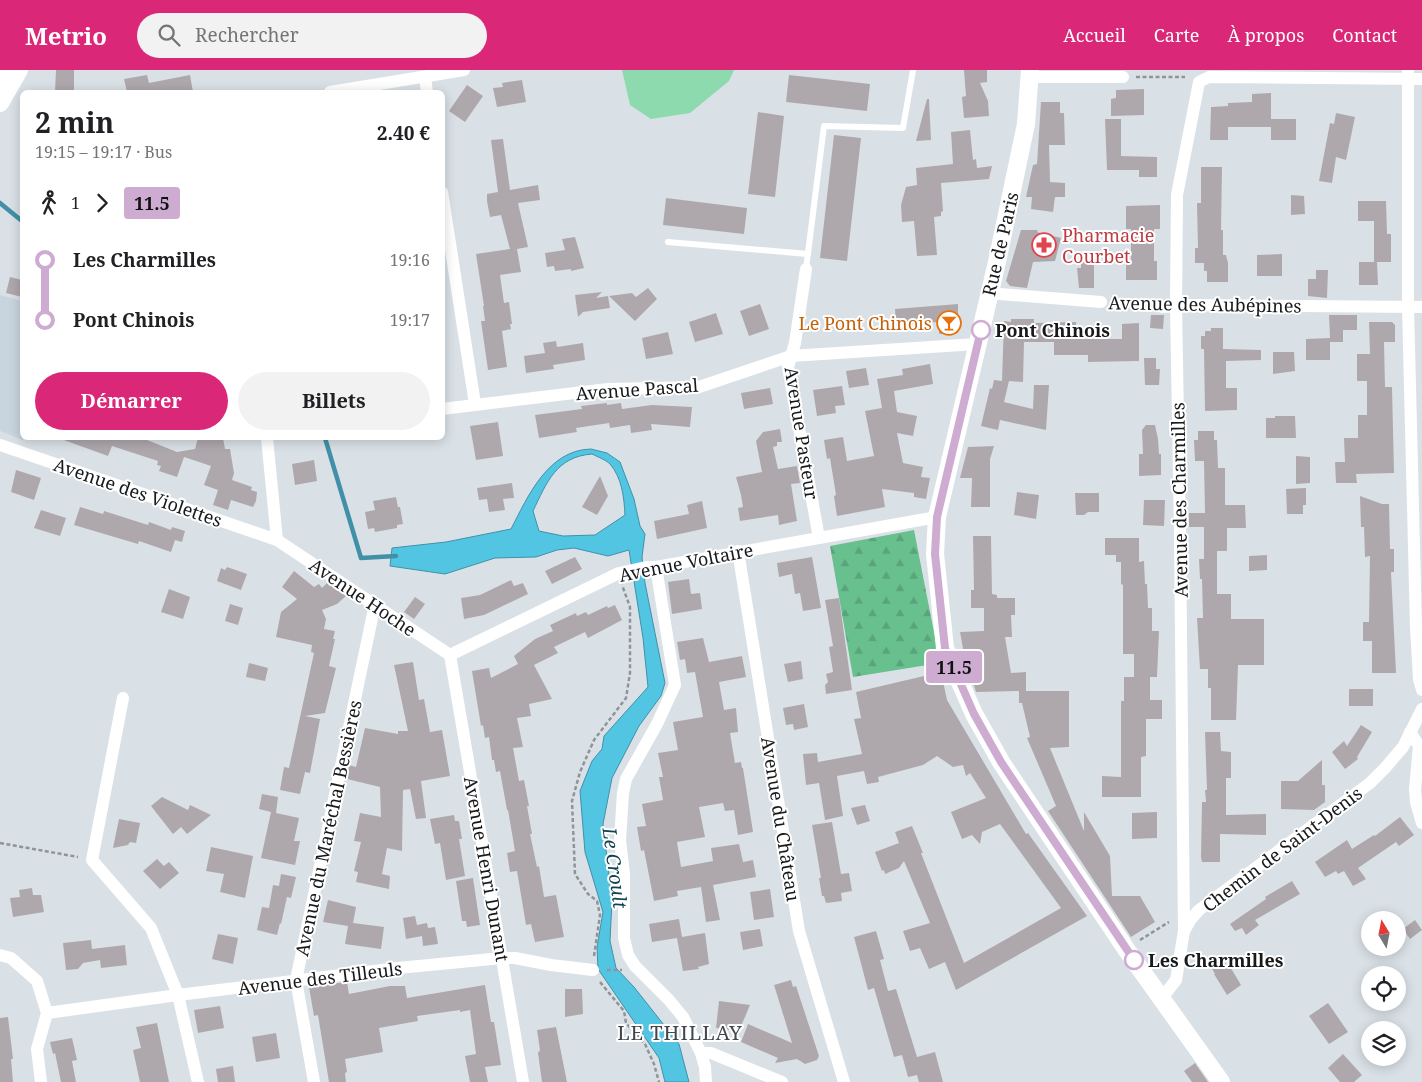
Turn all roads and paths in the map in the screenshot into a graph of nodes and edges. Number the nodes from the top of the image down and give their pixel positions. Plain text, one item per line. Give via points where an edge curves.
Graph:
1 (3, 70) edge
2 (19, 70) edge
3 (464, 70) edge
4 (913, 70) edge
5 (1030, 74) edge
6 (1408, 74) edge
7 (0, 75) edge
8 (424, 77) junction
9 (1123, 77) joint
10 (1210, 77) junction
11 (1422, 79) edge
12 (343, 90) edge
13 (427, 90) edge
14 (0, 104) edge
15 (445, 211) edge
16 (668, 242) dead end
17 (808, 254) junction
18 (806, 269) joint
19 (990, 291) junction
20 (1101, 302) joint
21 (1176, 305) junction
22 (1162, 307) joint
23 (1408, 307) junction
24 (1422, 307) edge
25 (977, 344) junction
26 (791, 356) junction
27 (475, 404) junction
28 (445, 409) edge
29 (267, 440) edge
30 (0, 445) edge
31 (937, 517) junction
32 (819, 538) junction
33 (277, 540) junction
34 (738, 552) junction
35 (651, 567) junction
36 (375, 604) junction
37 (450, 656) junction
38 (1422, 690) edge
39 (123, 698) dead end
40 (1422, 709) edge
41 (1410, 732) junction
42 (1422, 823) edge
43 (0, 843) edge
44 (92, 860) junction
45 (1184, 912) junction
46 (1184, 931) junction
47 (1126, 949) junction
48 (0, 955) edge
49 (502, 958) junction
50 (600, 970) joint
51 (620, 971) dead end
52 (296, 980) junction
53 (178, 995) junction
54 (1162, 998) junction
55 (47, 1013) junction
56 (701, 1053) junction
57 (42, 1082) edge
58 (198, 1082) edge
59 (314, 1082) edge
60 (523, 1082) edge
61 (706, 1082) edge
62 (782, 1082) edge
63 (844, 1082) edge
64 (1221, 1082) edge

1 - 7 street
2 - 14 street
3 - 8 street
4 - 17 lane via 903,128 824,126
5 - 9 street
5 - 19 street, Rue de Paris via 1026,124
6 - 10 street
6 - 11 street
6 - 23 street
8 - 12 street
8 - 13 street
9 - 10 path
10 - 21 street, Avenue des Charmilles via 1199,82 1177,195
15 - 27 street
16 - 17 lane
17 - 18 lane
18 - 26 street, Avenue Pasteur via 796,343
19 - 20 street, Avenue des Aubépines
19 - 25 street, Rue de Paris
20 - 22 path, Avenue des Aubépines
21 - 22 street, Avenue des Aubépines
21 - 23 street, Avenue des Aubépines
21 - 45 street, Avenue des Charmilles
23 - 24 street, Avenue des Aubépines
23 - 38 street via 1416,627
25 - 26 street, Avenue Pascal
25 - 31 street, Rue de Paris
26 - 27 street, Avenue Pascal via 698,387 616,388
26 - 32 street, Avenue Pasteur via 788,367
27 - 28 street, Avenue Pascal
29 - 33 street
30 - 33 street, Avenue des Violettes
31 - 32 street, Avenue Voltaire
31 - 47 street, Rue de Paris via 935,554 945,648 974,714 1001,762
32 - 34 street, Avenue Voltaire
33 - 36 street, Avenue Hoche
34 - 35 street, Avenue Voltaire
34 - 63 street, Avenue du Château via 799,931
35 - 37 street, Avenue Voltaire via 609,577
35 - 56 street via 676,685 626,779 623,793 620,840 624,874 624,938 635,966 684,1017
36 - 37 street, Avenue Hoche
36 - 52 street, Avenue du Maréchal Bessières
37 - 49 street, Avenue Henri Dunant
39 - 44 street
40 - 41 street, Chemin de Saint-Denis
41 - 42 street via 1419,746 1415,790
41 - 46 street, Chemin de Saint-Denis via 1403,747 1370,783 1199,910
43 - 44 path
44 - 53 street via 151,928
45 - 46 street, Avenue des Charmilles
45 - 47 path
46 - 54 street, Chemin de Saint-Denis via 1176,980
47 - 54 street, Rue de Paris
48 - 55 street via 11,958 37,981
49 - 50 street, Avenue des Tilleuls
49 - 52 street, Avenue des Tilleuls
49 - 60 street, Avenue Henri Dunant
50 - 51 path
52 - 53 street, Avenue des Tilleuls
52 - 59 street, Avenue du Maréchal Bessières
53 - 55 street, Avenue des Tilleuls
53 - 58 street
54 - 64 street, Rue de Paris
55 - 57 street via 37,1049
56 - 61 street
56 - 62 street via 711,1053

